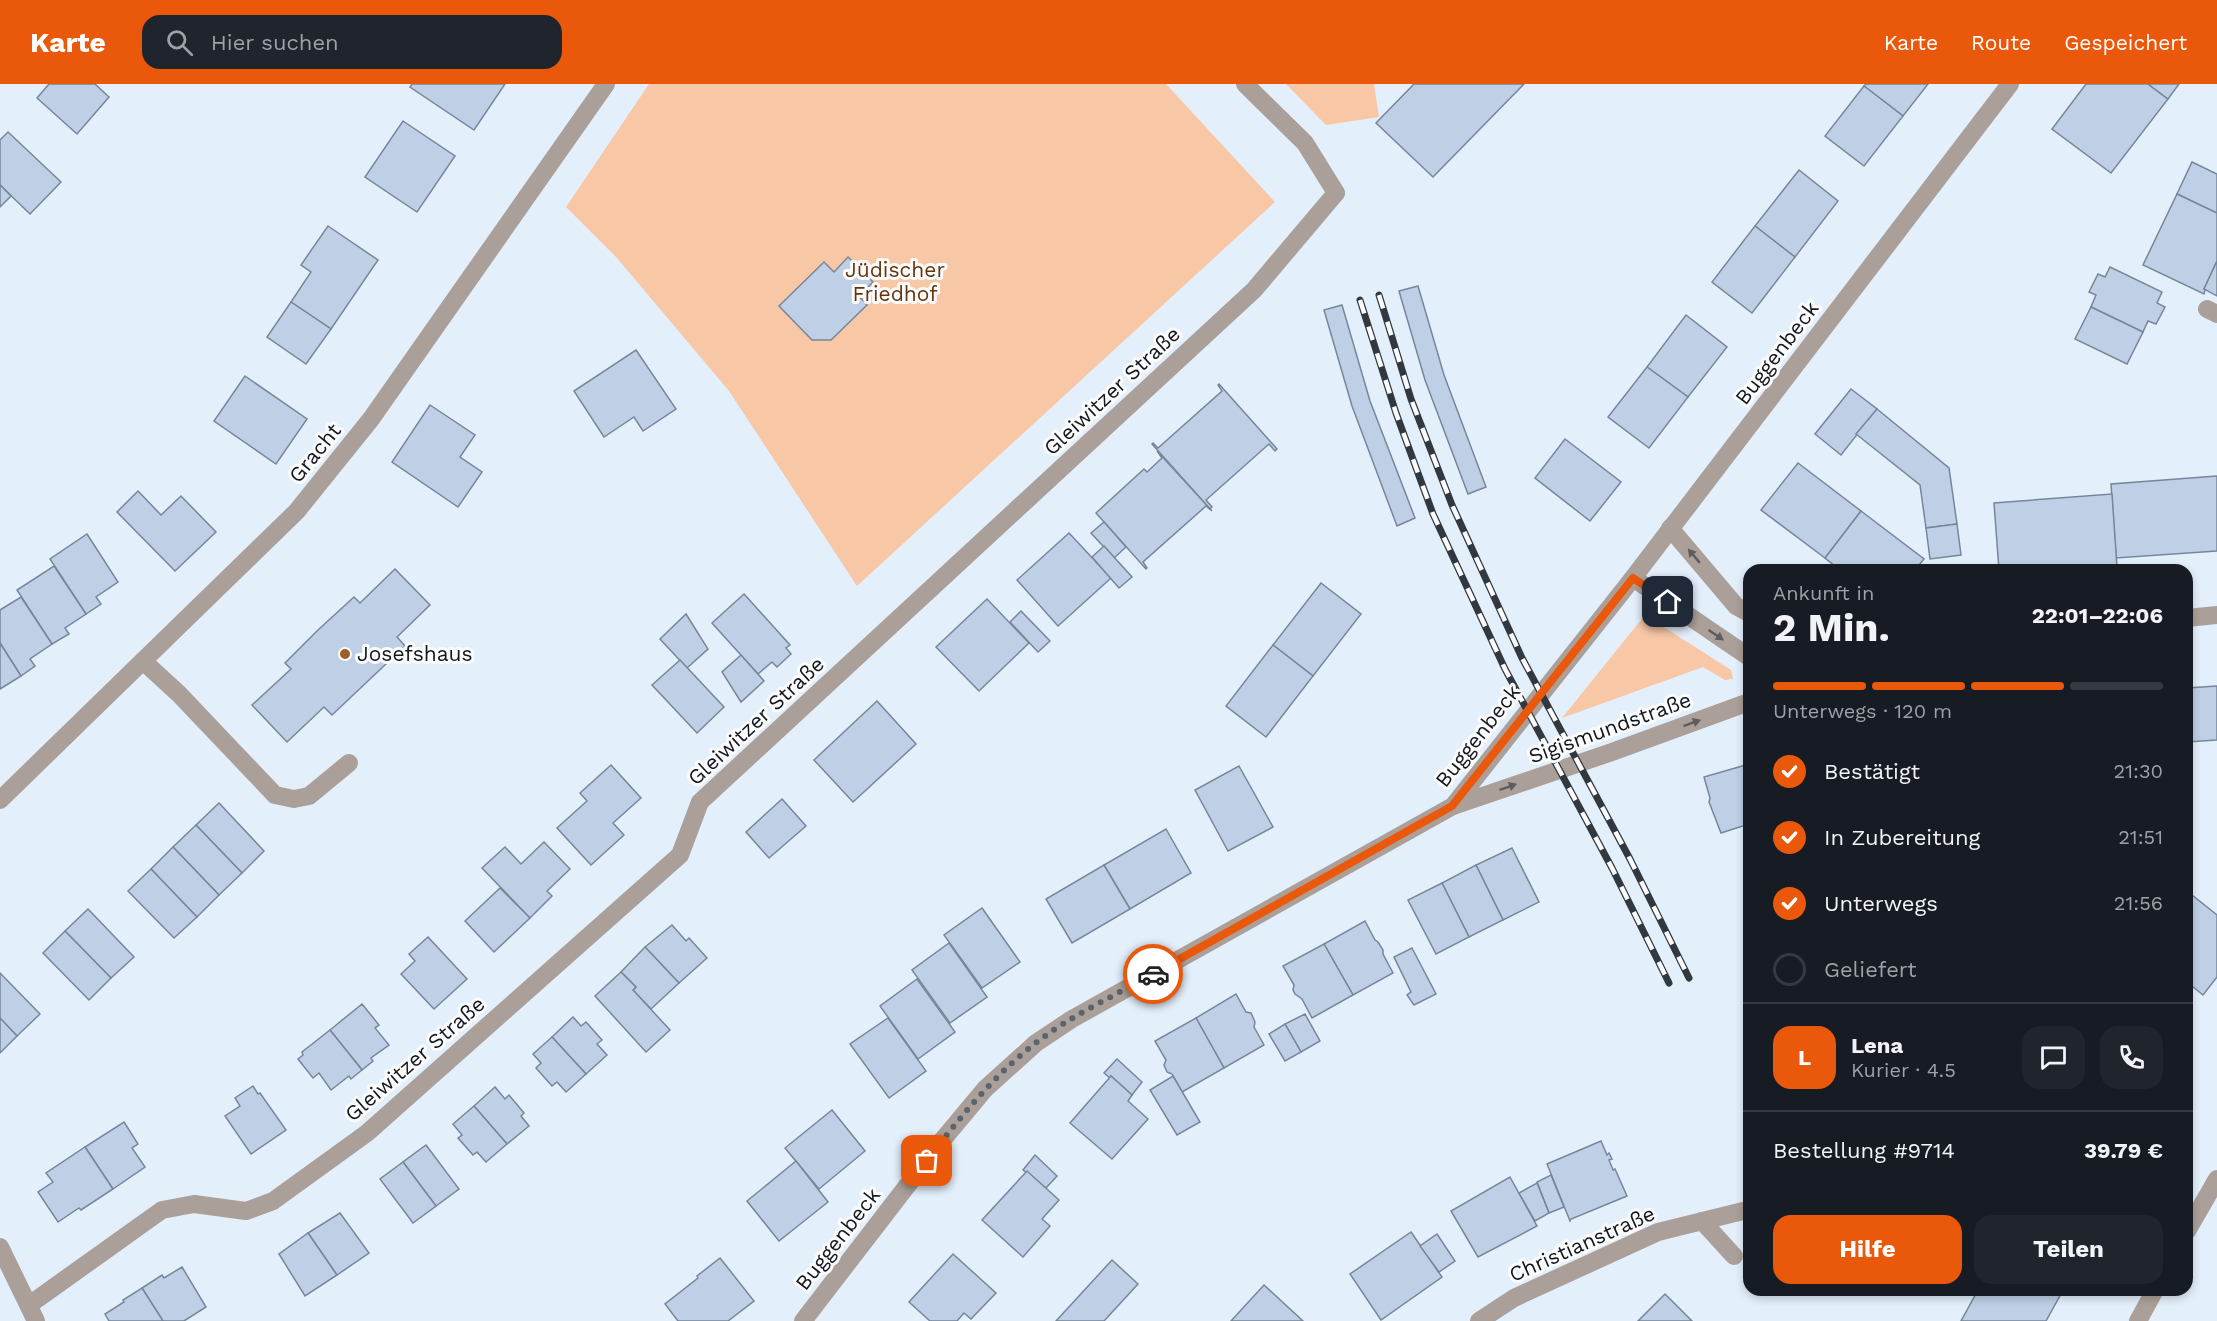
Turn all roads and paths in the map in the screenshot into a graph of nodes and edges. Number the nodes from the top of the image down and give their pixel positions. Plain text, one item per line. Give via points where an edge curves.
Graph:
1 (606, 84) edge
2 (1245, 84) edge
3 (2010, 84) edge
4 (1670, 528) junction
5 (1633, 578) junction
6 (1743, 610) edge
7 (2217, 615) edge
8 (2193, 617) edge
9 (1743, 653) edge
10 (143, 661) junction
11 (1743, 704) edge
12 (348, 763) dead end
13 (0, 801) edge
14 (1452, 806) junction
15 (2217, 1179) edge
16 (1743, 1211) dead end
17 (1702, 1221) junction
18 (2193, 1221) edge
19 (0, 1247) edge
20 (1734, 1256) dead end
21 (2152, 1296) edge
22 (32, 1313) edge
23 (803, 1321) edge
24 (1479, 1321) edge
25 (2138, 1321) edge

1 - 10 street, Gracht via 371,419 297,511
2 - 22 street, Gleiwitzer Straße via 1305,143 1336,193 1254,290 700,802 680,855 366,1133 273,1201 246,1210 194,1204 162,1210
3 - 4 street, Buggenbeck
4 - 5 street, Buggenbeck
6 -> 4 street
5 -> 9 street
5 - 14 street, Buggenbeck
7 - 8 street
10 - 12 street via 276,795 294,799 309,796
10 - 13 street, Gracht
14 -> 11 street, Sigismundstraße
14 - 23 street, Buggenbeck via 1036,1042 985,1089
15 - 18 street
16 - 17 street, Christianstraße
17 - 20 street
17 - 24 street, Christianstraße via 1658,1232 1514,1298
19 - 22 street
21 - 25 street

